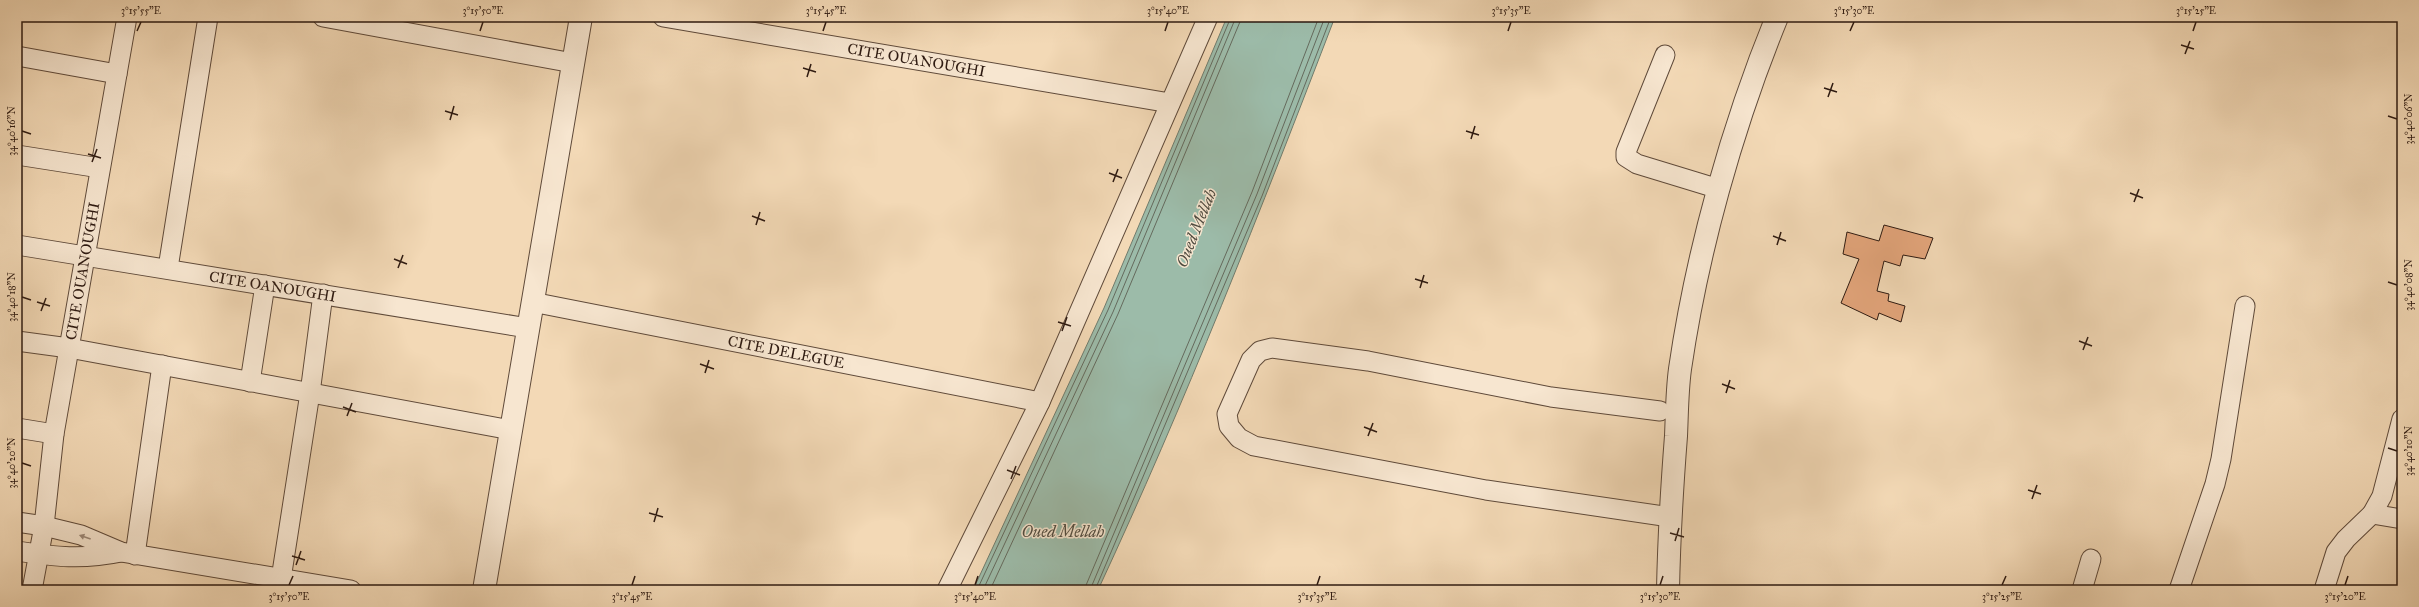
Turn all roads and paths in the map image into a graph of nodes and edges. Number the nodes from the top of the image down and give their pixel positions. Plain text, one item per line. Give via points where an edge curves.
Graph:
1 (127, 17) edge
2 (208, 17) edge
3 (323, 17) edge
4 (581, 17) edge
5 (663, 17) edge
6 (1208, 17) edge
7 (1777, 17) edge
8 (1665, 55) dead end
9 (17, 56) edge
10 (573, 63) junction
11 (117, 74) junction
12 (1170, 103) junction
13 (17, 155) edge
14 (100, 168) junction
15 (1719, 189) junction
16 (17, 245) edge
17 (85, 255) junction
18 (168, 268) junction
19 (266, 284) junction
20 (323, 294) junction
21 (532, 302) junction
22 (2245, 306) dead end
23 (528, 328) junction
24 (17, 341) edge
25 (69, 348) junction
26 (162, 365) junction
27 (250, 382) junction
28 (310, 393) junction
29 (1040, 402) junction
30 (1660, 411) dead end
31 (2402, 419) edge
32 (17, 428) edge
33 (511, 430) junction
34 (54, 434) junction
35 (2372, 514) junction
36 (1670, 517) junction
37 (2402, 519) edge
38 (17, 522) edge
39 (44, 526) junction
40 (17, 551) edge
41 (39, 554) junction
42 (128, 554) junction
43 (2091, 559) dead end
44 (281, 579) junction
45 (32, 590) edge
46 (351, 590) edge
47 (484, 590) edge
48 (947, 590) edge
49 (1668, 590) edge
50 (2082, 590) edge
51 (2179, 590) edge
52 (2324, 590) edge

1 - 11 street, CITE OUANOUGHI
2 - 18 street
3 - 10 street
4 - 10 street
5 - 12 street, CITE OUANOUGHI
6 - 12 street
7 - 15 street
8 - 15 street via 1626,157 1637,164
9 - 11 street
10 - 21 street
11 - 14 street, CITE OUANOUGHI
12 - 29 street
13 - 14 street
14 - 17 street, CITE OUANOUGHI
15 - 36 street via 1690,314 1680,371
16 - 17 street, CITE OANOUGHI
17 - 18 street, CITE OANOUGHI
17 - 25 street, CITE OUANOUGHI
18 - 19 street, CITE OANOUGHI
19 - 20 street, CITE OANOUGHI
19 - 27 street
20 - 23 street, CITE OANOUGHI
20 - 28 street
21 - 23 street
21 - 29 street, CITE DELEGUE
22 - 51 street via 2221,459
23 - 33 street
24 - 25 street
25 - 26 street
25 - 34 street, CITE OUANOUGHI
26 - 27 street
26 - 42 street
27 - 28 street
28 - 33 street
28 - 44 street
29 - 48 street
30 - 36 street via 1551,397 1368,361 1272,348 1260,351 1250,360 1227,414 1230,426 1239,438 1254,446 1486,490
31 - 35 street via 2382,496
32 - 34 street
33 - 47 street
34 - 39 street, CITE OUANOUGHI
35 - 37 street
35 - 52 street via 2336,552
36 - 49 street
38 - 39 street
39 - 41 street, CITE OUANOUGHI
42 -> 39 street via 81,535
40 - 41 street
41 - 42 street via 93,558
41 - 45 street, CITE OUANOUGHI
42 - 44 street
43 - 50 street
44 - 46 street

